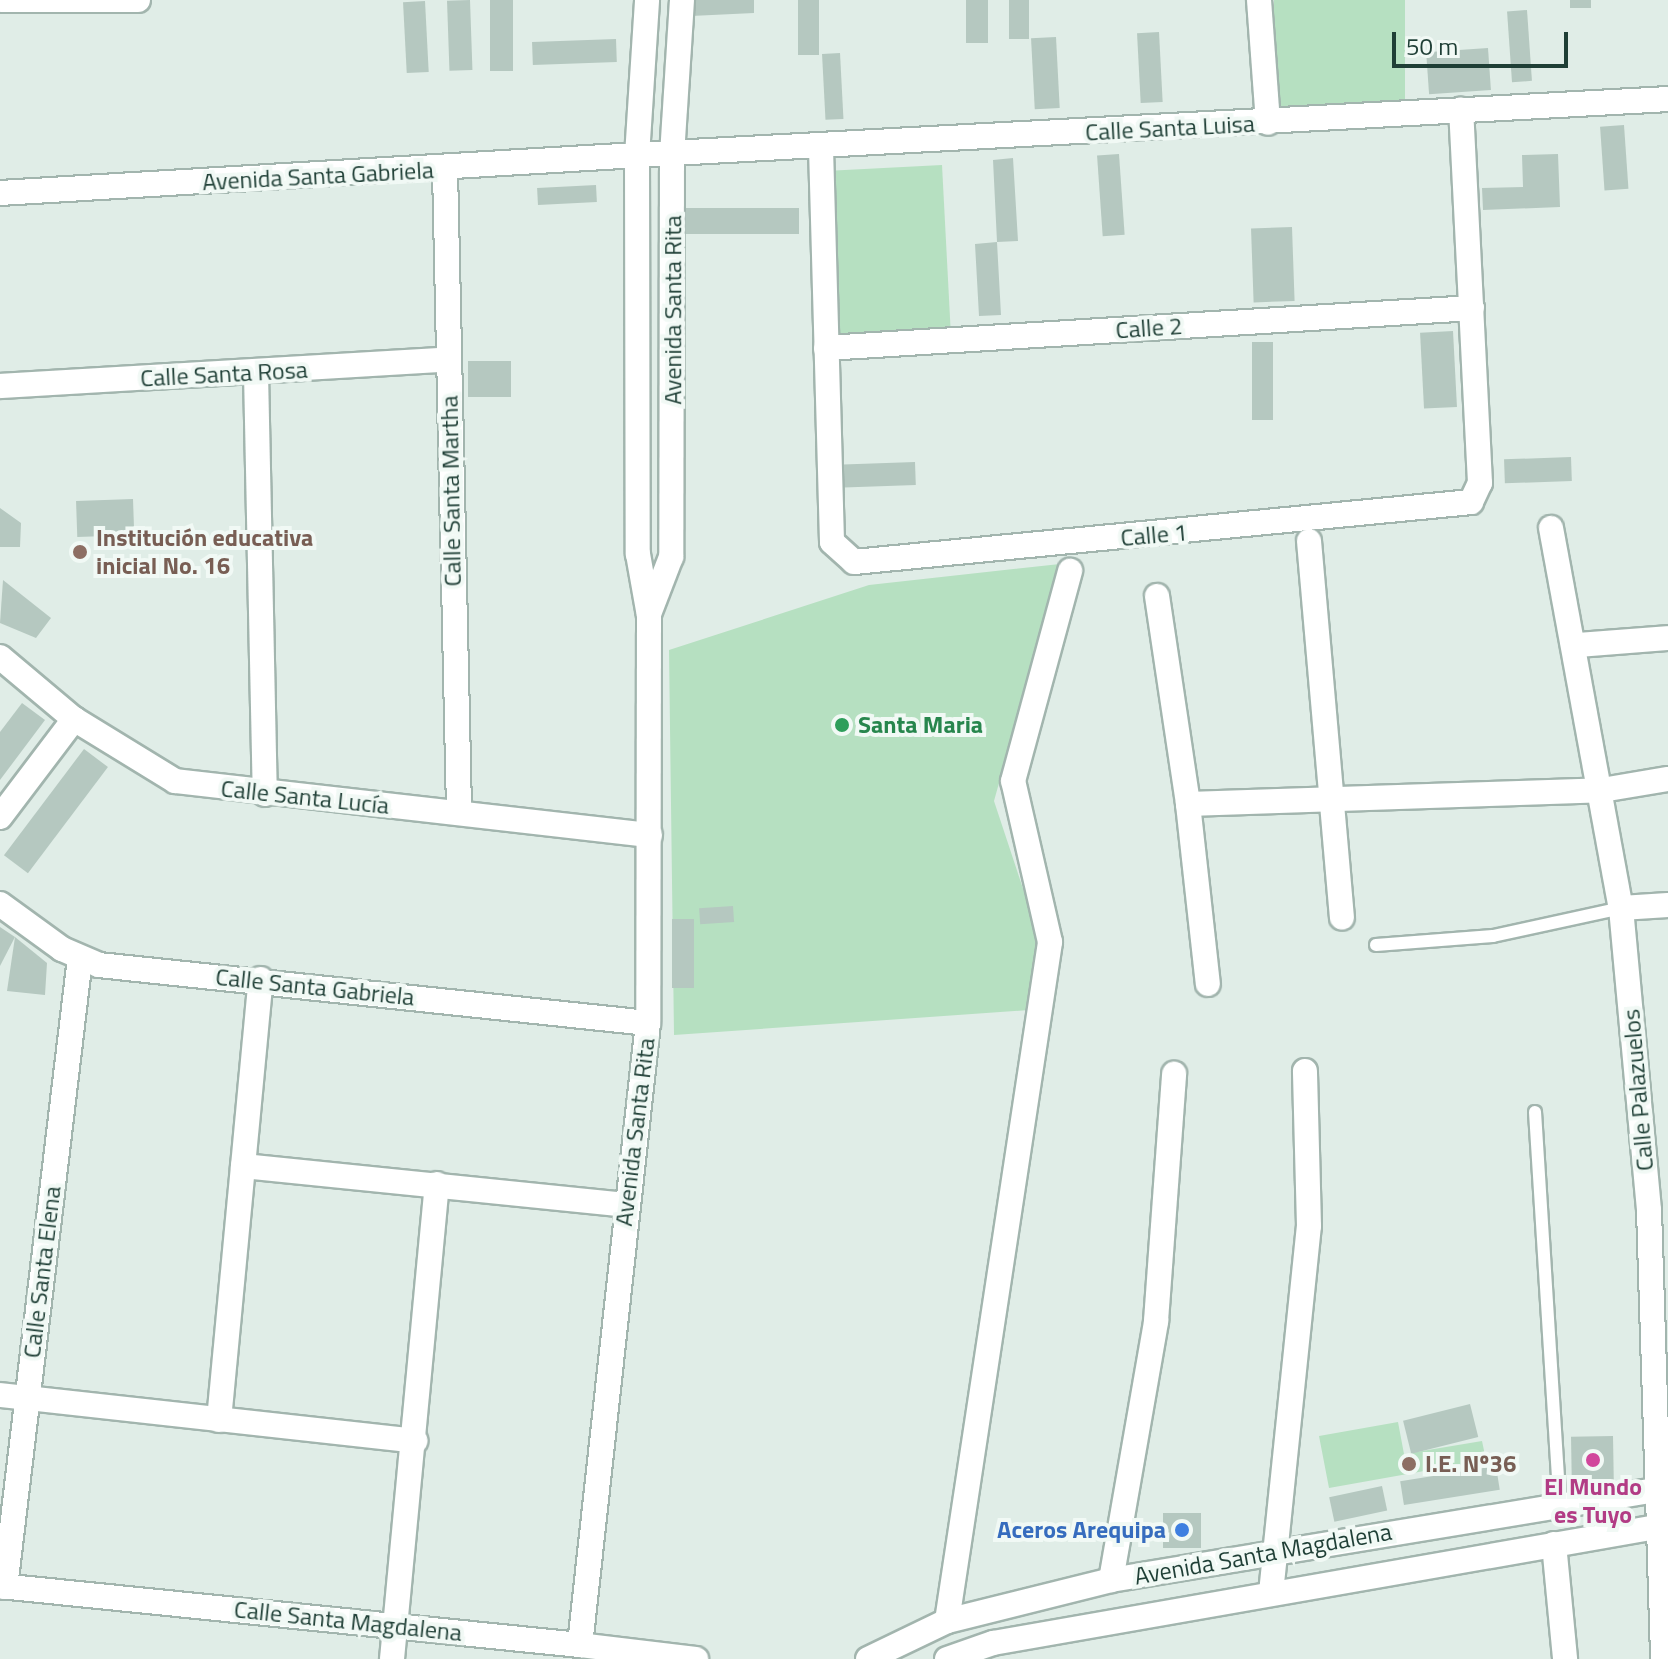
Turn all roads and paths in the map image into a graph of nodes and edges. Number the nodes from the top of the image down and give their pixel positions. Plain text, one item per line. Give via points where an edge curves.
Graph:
1 (1, 0) edge
2 (138, 0) edge
3 (647, 0) edge
4 (682, 0) edge
5 (1259, 0) edge
6 (1668, 99) edge
7 (1461, 109) junction
8 (1268, 123) junction
9 (821, 148) junction
10 (672, 153) junction
11 (637, 156) junction
12 (445, 169) junction
13 (0, 193) edge
14 (1472, 308) junction
15 (826, 348) junction
16 (448, 359) junction
17 (256, 373) junction
18 (0, 386) edge
19 (1551, 528) dead end
20 (1309, 541) dead end
21 (1070, 571) dead end
22 (1157, 596) dead end
23 (649, 616) junction
24 (1668, 638) edge
25 (1577, 645) junction
26 (0, 657) edge
27 (74, 719) junction
28 (1668, 779) edge
29 (1602, 790) junction
30 (265, 794) junction
31 (1332, 799) junction
32 (1188, 804) junction
33 (459, 813) junction
34 (0, 817) edge
35 (650, 835) junction
36 (0, 904) edge
37 (1668, 905) edge
38 (1621, 908) junction
39 (1342, 918) dead end
40 (1376, 945) dead end
41 (80, 958) junction
42 (261, 979) junction
43 (1208, 984) dead end
44 (648, 1023) junction
45 (1305, 1071) dead end
46 (1174, 1074) dead end
47 (1535, 1112) dead end
48 (243, 1166) junction
49 (437, 1184) junction
50 (626, 1205) junction
51 (1661, 1305) edge
52 (0, 1395) edge
53 (27, 1398) junction
54 (219, 1420) junction
55 (415, 1441) junction
56 (1663, 1489) edge
57 (1560, 1505) junction
58 (1662, 1526) edge
59 (1554, 1544) junction
60 (1276, 1549) junction
61 (1111, 1580) junction
62 (3, 1587) edge
63 (1271, 1593) junction
64 (947, 1621) junction
65 (396, 1626) junction
66 (580, 1645) junction
67 (954, 1657) edge
68 (392, 1659) edge
69 (696, 1659) edge
70 (868, 1659) edge
71 (1565, 1659) edge
72 (1663, 1659) edge

1 - 2 street
3 - 11 street, Avenida Santa Rita
4 - 10 street, Avenida Santa Rita
5 - 8 street
6 - 7 street, Calle Santa Luisa
7 - 8 street, Calle Santa Luisa
7 - 14 street
8 - 9 street, Calle Santa Luisa
9 - 10 street, Calle Santa Luisa
9 - 15 street
10 - 11 street, Avenida Santa Gabriela
10 - 23 street, Avenida Santa Rita via 671,557
11 - 12 street, Avenida Santa Gabriela
11 - 23 street, Avenida Santa Rita via 638,554
12 - 13 street, Avenida Santa Gabriela
12 - 16 street, Calle Santa Martha
14 - 15 street, Calle 2
14 - 15 street, Calle 1 via 1480,483 1471,502 854,562 838,555 832,542
16 - 17 street, Calle Santa Rosa
16 - 33 street, Calle Santa Martha
17 - 18 street, Calle Santa Rosa
17 - 30 street
19 - 25 street, Calle Palazuelos
20 - 31 street
21 - 64 street via 1013,781 1050,942
22 - 32 street
23 - 35 street, Avenida Santa Rita
24 - 25 street
25 - 29 street, Calle Palazuelos
26 - 27 street, Calle Santa Lucía
27 - 30 street, Calle Santa Lucía via 175,781
27 - 34 street
28 - 29 street
29 - 31 street
29 - 38 street, Calle Palazuelos
30 - 33 street, Calle Santa Lucía
31 - 32 street
31 - 39 street
32 - 43 street
33 - 35 street, Calle Santa Lucía
35 - 44 street, Avenida Santa Rita
36 - 41 street, Calle Santa Gabriela
37 - 38 street
38 - 40 lane via 1493,936
38 - 51 street, Calle Palazuelos
41 - 42 street, Calle Santa Gabriela via 129,970
41 - 53 street, Calle Santa Elena
42 - 44 street, Calle Santa Gabriela
42 - 48 street
44 - 50 street, Avenida Santa Rita
45 - 60 street via 1309,1226
46 - 61 street via 1166,1236
47 - 57 lane
48 - 49 street
48 - 54 street
49 - 50 street
49 - 55 street
50 - 66 street, Avenida Santa Rita
51 - 56 street, Calle Palazuelos
52 - 53 street
53 - 54 street
53 - 62 street, Calle Santa Elena
54 - 55 street
55 - 65 street
56 - 57 street, Avenida Santa Magdalena
56 - 58 street, Calle Palazuelos
57 - 60 street, Avenida Santa Magdalena
58 - 59 street, Avenida Santa Magdalena
58 - 72 street, Calle Palazuelos
59 - 63 street, Avenida Santa Magdalena
59 - 71 street
60 - 61 street, Avenida Santa Magdalena
60 - 63 street
61 - 64 street, Avenida Santa Magdalena
62 - 65 street, Calle Santa Magdalena
63 - 67 street, Avenida Santa Magdalena
64 - 70 street, Avenida Santa Magdalena
65 - 66 street, Calle Santa Magdalena
65 - 68 street
66 - 69 street, Calle Santa Magdalena

